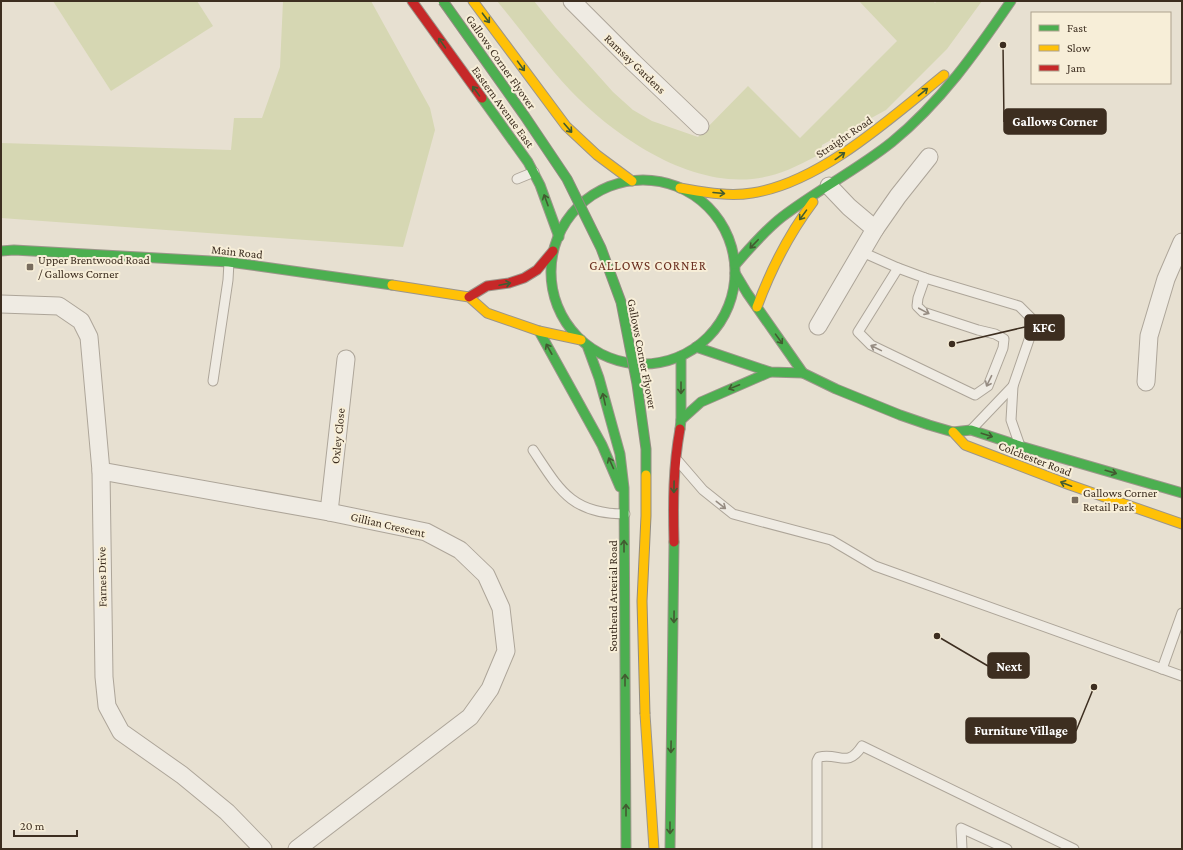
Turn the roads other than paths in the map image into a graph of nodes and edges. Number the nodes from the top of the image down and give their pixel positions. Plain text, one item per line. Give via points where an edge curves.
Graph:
1 (412, 1) edge
2 (443, 1) edge
3 (473, 1) edge
4 (1011, 1) edge
5 (579, 4) edge
6 (976, 50) junction
7 (700, 126) dead end
8 (929, 157) dead end
9 (534, 172) junction
10 (517, 179) dead end
11 (632, 181) junction
12 (829, 186) junction
13 (680, 188) junction
14 (875, 229) junction
15 (559, 237) junction
16 (1182, 242) edge
17 (1, 251) edge
18 (553, 251) junction
19 (862, 252) junction
20 (229, 262) junction
21 (898, 268) junction
22 (735, 269) junction
23 (925, 278) junction
24 (469, 297) junction
25 (1, 304) edge
26 (757, 307) junction
27 (818, 326) dead end
28 (539, 331) junction
29 (581, 340) junction
30 (588, 348) junction
31 (696, 348) junction
32 (681, 356) junction
33 (346, 359) dead end
34 (770, 372) junction
35 (804, 373) junction
36 (213, 381) dead end
37 (1146, 382) dead end
38 (1012, 386) junction
39 (681, 420) junction
40 (971, 430) junction
41 (953, 432) junction
42 (1020, 446) junction
43 (533, 450) dead end
44 (675, 457) junction
45 (100, 471) junction
46 (1182, 493) edge
47 (330, 512) junction
48 (625, 514) junction
49 (1179, 523) edge
50 (1182, 535) edge
51 (1182, 613) edge
52 (1162, 669) junction
53 (1182, 676) edge
54 (645, 714) junction
55 (641, 786) dead end
56 (262, 849) edge
57 (298, 849) edge
58 (626, 849) edge
59 (654, 849) edge
60 (670, 849) edge
61 (818, 849) edge
62 (962, 849) edge
63 (1007, 849) edge
64 (1074, 849) edge

9 -> 1 main road, Eastern Avenue East
2 - 54 main road, Gallows Corner Flyover, bridge via 567,179 600,248 621,302 637,384 646,449 642,600
3 -> 11 main road via 566,126 602,160
4 - 6 main road, Straight Road
5 - 7 street, Ramsay Gardens via 633,62
6 - 12 main road, Straight Road via 907,130
13 -> 6 main road, Straight Road via 741,194 767,190 799,178 840,156
8 - 14 street
9 - 10 lane
15 -> 9 main road, Eastern Avenue East
11 - 13 main road via 656,181
11 - 15 main road via 605,188 581,204 564,225
12 - 14 street
12 -> 22 main road, Straight Road via 788,212 771,227
12 -> 26 main road via 803,214 784,244
13 - 22 main road via 701,201 718,219 730,240
14 - 19 street
15 - 18 main road
16 - 37 street via 1166,279 1149,336
17 - 20 main road, Main Road
24 -> 18 main road via 486,286 499,286 528,277 538,271
18 - 29 main road via 551,271 558,309 568,326
19 - 21 lane
19 - 27 street
20 - 24 main road, Main Road
20 - 36 lane
21 - 23 lane
23 -> 21 lane via 917,306 923,312 1004,339 988,386 975,395 871,345 858,332
22 - 26 main road, Colchester Road
22 - 31 main road via 730,302 722,320 711,335
23 - 38 lane via 1019,306 1031,318 1031,334
24 - 28 main road via 487,313
25 - 45 street, Farnes Drive via 59,306 81,321 89,337
26 -> 35 main road, Colchester Road
28 - 29 main road
48 -> 28 main road via 618,480 602,445
29 - 30 main road
30 - 32 main road via 611,359 628,363 664,362
48 -> 30 main road, Southend Arterial Road via 620,454
31 - 32 main road
31 - 34 main road, Colchester Road
32 -> 39 main road
33 - 47 street, Oxley Close
34 - 35 main road, Colchester Road
34 -> 39 main road via 702,402
35 - 41 main road, Colchester Road via 900,415
38 - 40 lane
38 - 42 lane via 1011,420
39 - 44 main road
40 - 41 main road, Colchester Road
40 -> 42 main road, Colchester Road
49 -> 41 main road, Colchester Road via 966,445
42 -> 46 main road, Colchester Road
43 - 48 lane via 557,486 572,500 608,514
44 -> 52 lane via 703,490 733,514 830,540 875,566
44 -> 60 main road
45 - 47 street, Gillian Crescent
45 - 56 street, Farnes Drive via 104,678 107,706 121,732 182,775 227,812
47 - 57 street, Gillian Crescent via 426,532 460,550 486,575 501,608 506,651 490,689 470,717
58 -> 48 main road, Southend Arterial Road
49 - 50 lane
51 - 52 lane
52 - 53 lane
54 - 55 main road
54 - 59 main road
61 - 64 lane via 817,761 819,757 824,756 848,759 854,757 862,746
62 - 63 lane via 961,828

